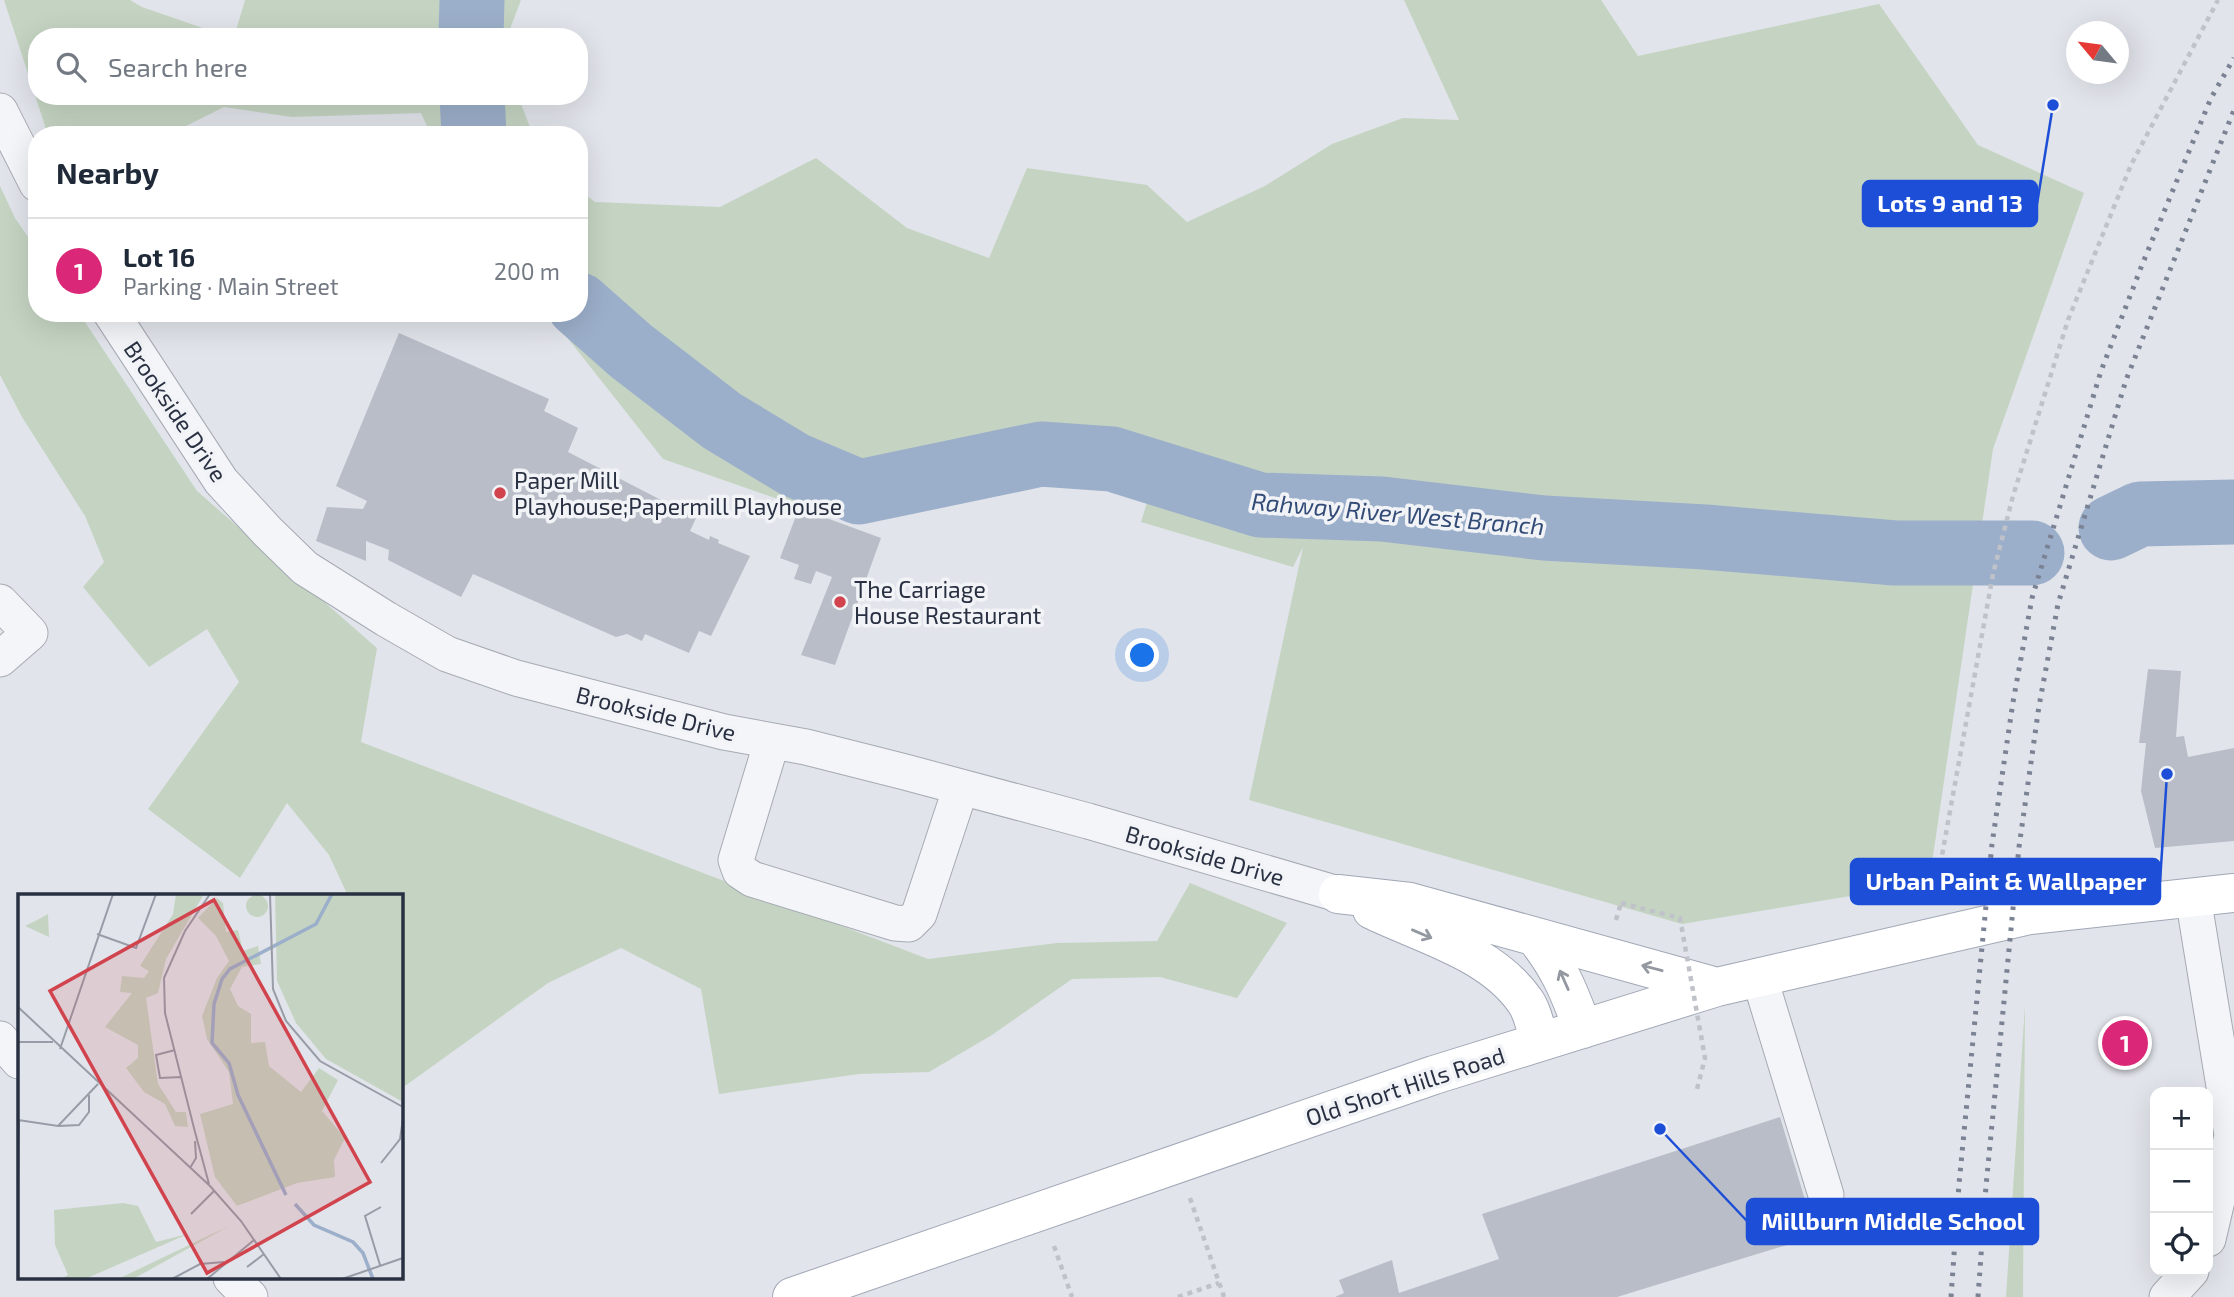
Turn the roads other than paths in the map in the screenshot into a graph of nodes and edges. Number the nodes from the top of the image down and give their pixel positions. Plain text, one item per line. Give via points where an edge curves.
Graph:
1 (0, 111) edge
2 (28, 166) edge
3 (117, 322) edge
4 (0, 602) edge
5 (0, 659) edge
6 (772, 741) junction
7 (961, 788) junction
8 (2234, 893) edge
9 (1338, 894) junction
10 (2193, 897) junction
11 (1535, 937) junction
12 (1759, 976) junction
13 (1717, 987) junction
14 (1583, 1029) junction
15 (0, 1039) edge
16 (1541, 1042) junction
17 (18, 1060) edge
18 (2233, 1141) edge
19 (1826, 1195) dead end
20 (2213, 1219) edge
21 (2186, 1276) edge
22 (233, 1280) edge
23 (250, 1297) edge
24 (792, 1297) edge
25 (2167, 1297) edge

1 - 2 street
3 - 6 street, Brookside Drive via 221,481 305,568 447,654 529,681
4 - 5 street via 30,633
6 - 7 street, Brookside Drive
6 - 7 street via 736,860 740,871 752,879 895,923 909,924 919,915
7 - 9 street, Brookside Drive
8 - 10 main road, Old Short Hills Road
9 - 11 main road, Brookside Drive via 1410,902
9 -> 16 main road, Brookside Drive via 1466,952 1499,973 1527,1003
10 - 12 main road, Old Short Hills Road via 2030,915
10 - 18 street
13 -> 11 main road, Brookside Drive
14 -> 11 main road via 1555,961
12 - 13 main road, Old Short Hills Road
12 - 19 street
13 - 14 main road, Old Short Hills Road
14 - 16 main road, Old Short Hills Road
15 - 17 street
16 - 24 main road, Old Short Hills Road via 1434,1074
18 - 20 street
21 - 25 street
22 - 23 street

